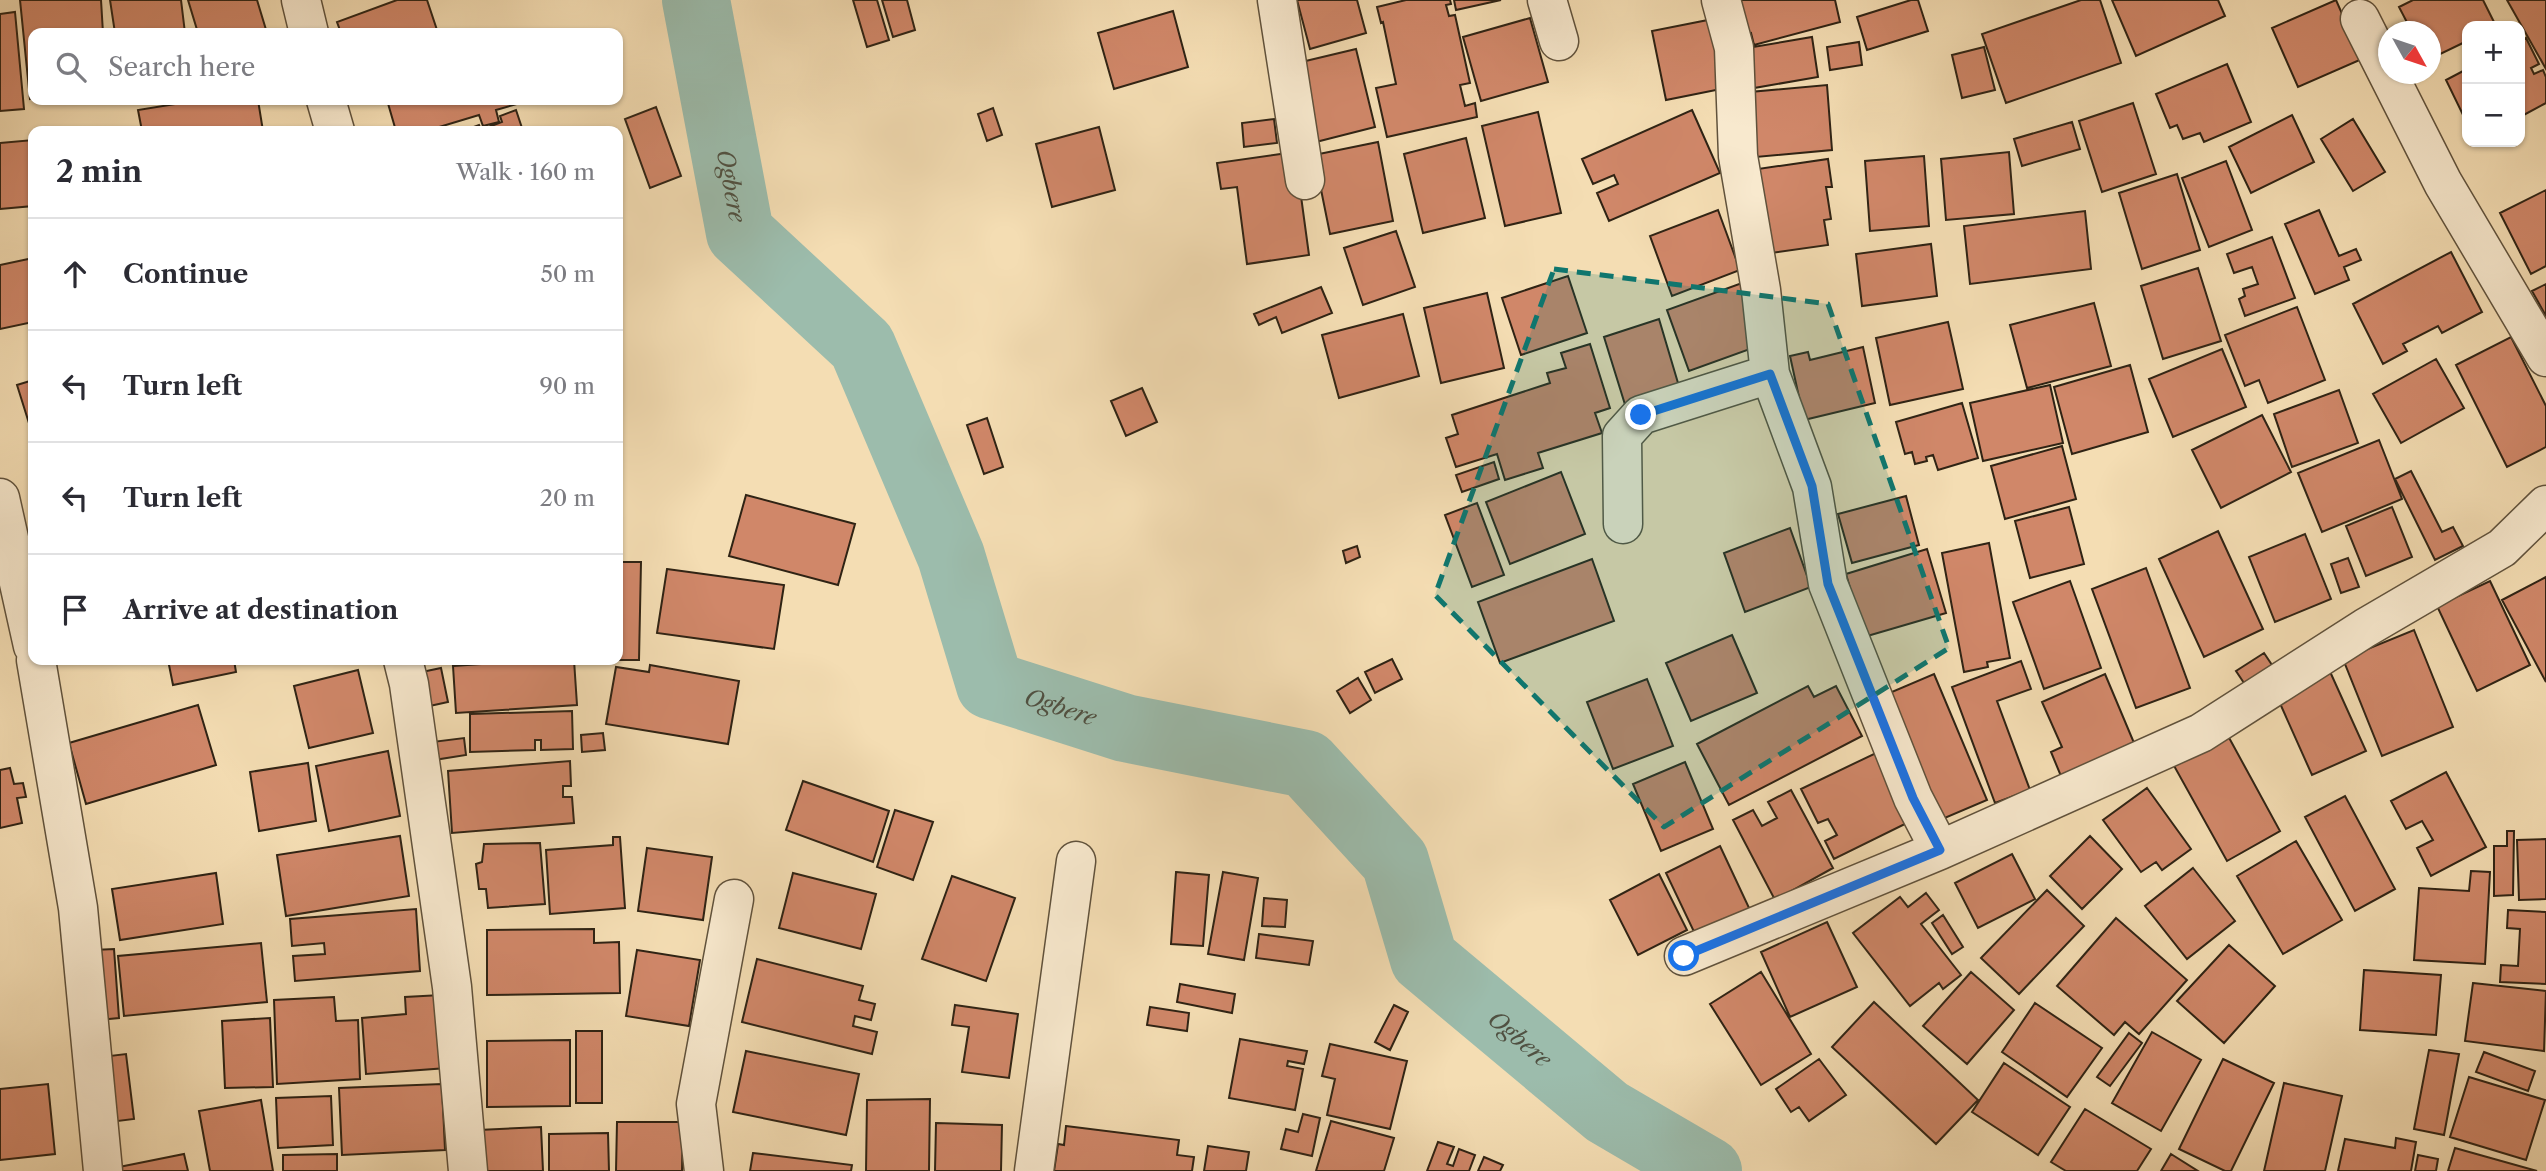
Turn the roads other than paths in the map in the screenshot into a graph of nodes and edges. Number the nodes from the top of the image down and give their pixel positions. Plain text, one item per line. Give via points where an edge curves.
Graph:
1 (301, 0) edge
2 (1276, 0) edge
3 (1547, 0) edge
4 (1721, 0) edge
5 (2360, 19) dead end
6 (308, 28) edge
7 (1559, 41) dead end
8 (327, 105) edge
9 (334, 126) edge
10 (1305, 180) dead end
11 (2546, 357) edge
12 (1770, 374) junction
13 (12, 505) edge
14 (2546, 505) edge
15 (1623, 524) dead end
16 (28, 612) edge
17 (37, 665) edge
18 (404, 665) edge
19 (1940, 850) junction
20 (1076, 861) dead end
21 (734, 899) dead end
22 (1684, 956) dead end
23 (103, 1171) edge
24 (468, 1171) edge
25 (704, 1171) edge
26 (1034, 1171) edge

1 - 6 street
2 - 10 street
3 - 7 street
4 - 12 street via 1734,48 1738,156
5 - 11 street via 2443,183
8 - 9 street
12 - 15 street via 1641,415 1622,436
12 - 19 street via 1812,486 1828,584 1913,798
13 - 16 street
14 - 19 street via 2502,548 2365,628 2201,733
17 - 23 street via 78,908
18 - 24 street via 452,987
19 - 22 street
20 - 26 street
21 - 25 street via 696,1104

